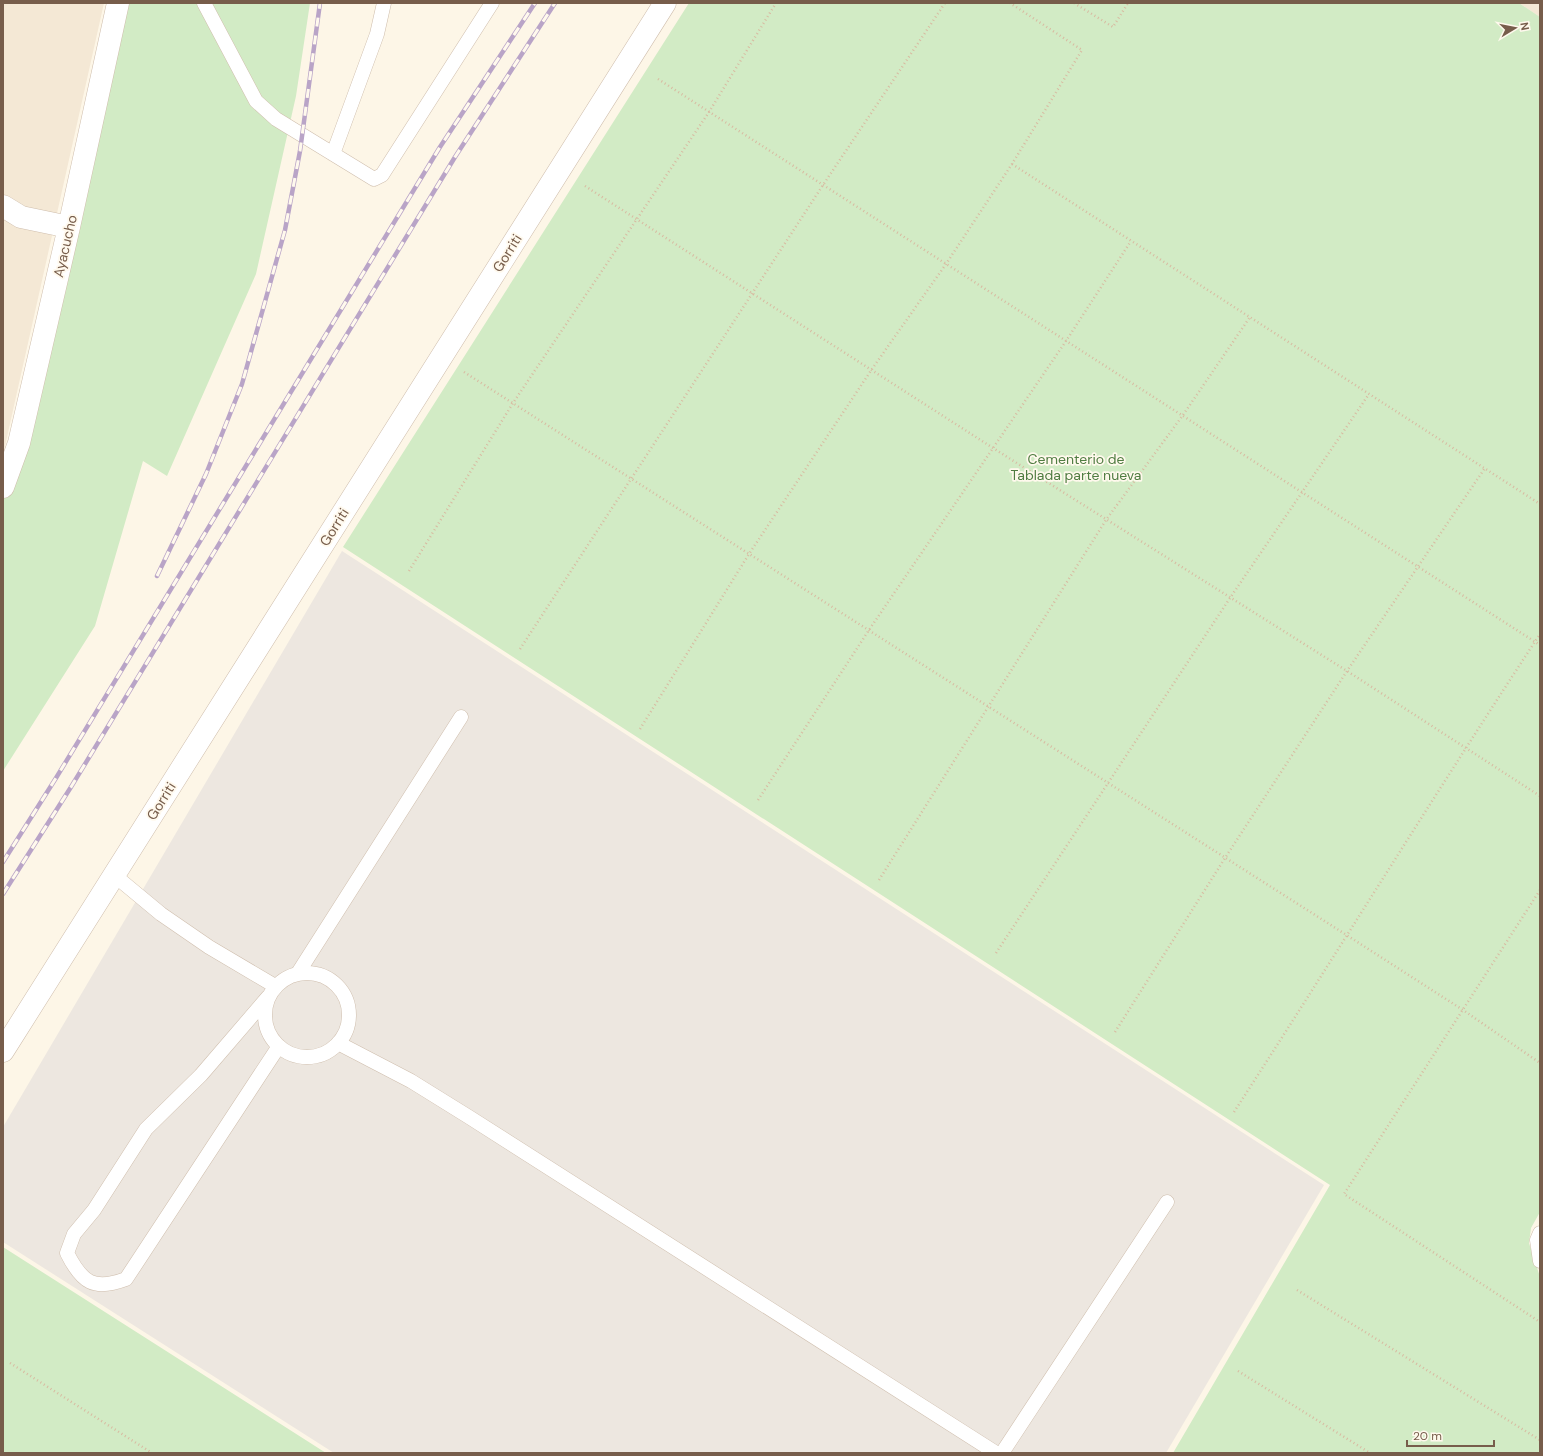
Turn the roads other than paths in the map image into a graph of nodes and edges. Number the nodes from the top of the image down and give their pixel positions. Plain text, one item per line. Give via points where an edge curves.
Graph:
1 (118, 3) edge
2 (204, 3) edge
3 (384, 3) edge
4 (492, 3) edge
5 (665, 3) edge
6 (333, 154) junction
7 (3, 206) edge
8 (69, 227) junction
9 (3, 487) edge
10 (461, 717) dead end
11 (114, 875) junction
12 (298, 973) junction
13 (272, 992) junction
14 (338, 1043) junction
15 (278, 1046) junction
16 (3, 1051) edge
17 (1167, 1202) dead end
18 (1540, 1233) edge
19 (1540, 1261) edge
20 (996, 1453) edge
21 (1002, 1453) edge

1 - 8 street, Ayacucho
2 - 6 lane via 256,101 276,118
3 - 6 lane via 377,34
4 - 6 lane via 382,175 374,179
5 - 11 street, Gorriti
7 - 8 street via 21,217
8 - 9 street, Ayacucho via 19,443
10 - 12 lane
11 - 13 lane via 161,914
11 - 16 street, Gorriti
12 - 13 lane via 286,978
12 - 14 lane via 324,976 335,983 343,994 348,1006 348,1019 345,1032
13 - 15 lane via 265,1010 265,1023 270,1036
13 - 15 lane via 201,1075 146,1129 94,1210 74,1234 67,1252 76,1270 94,1284 110,1285 126,1279
14 - 15 lane via 315,1056 290,1053
14 - 20 lane via 411,1081 469,1117
17 - 21 lane
18 - 19 lane via 1537,1240

